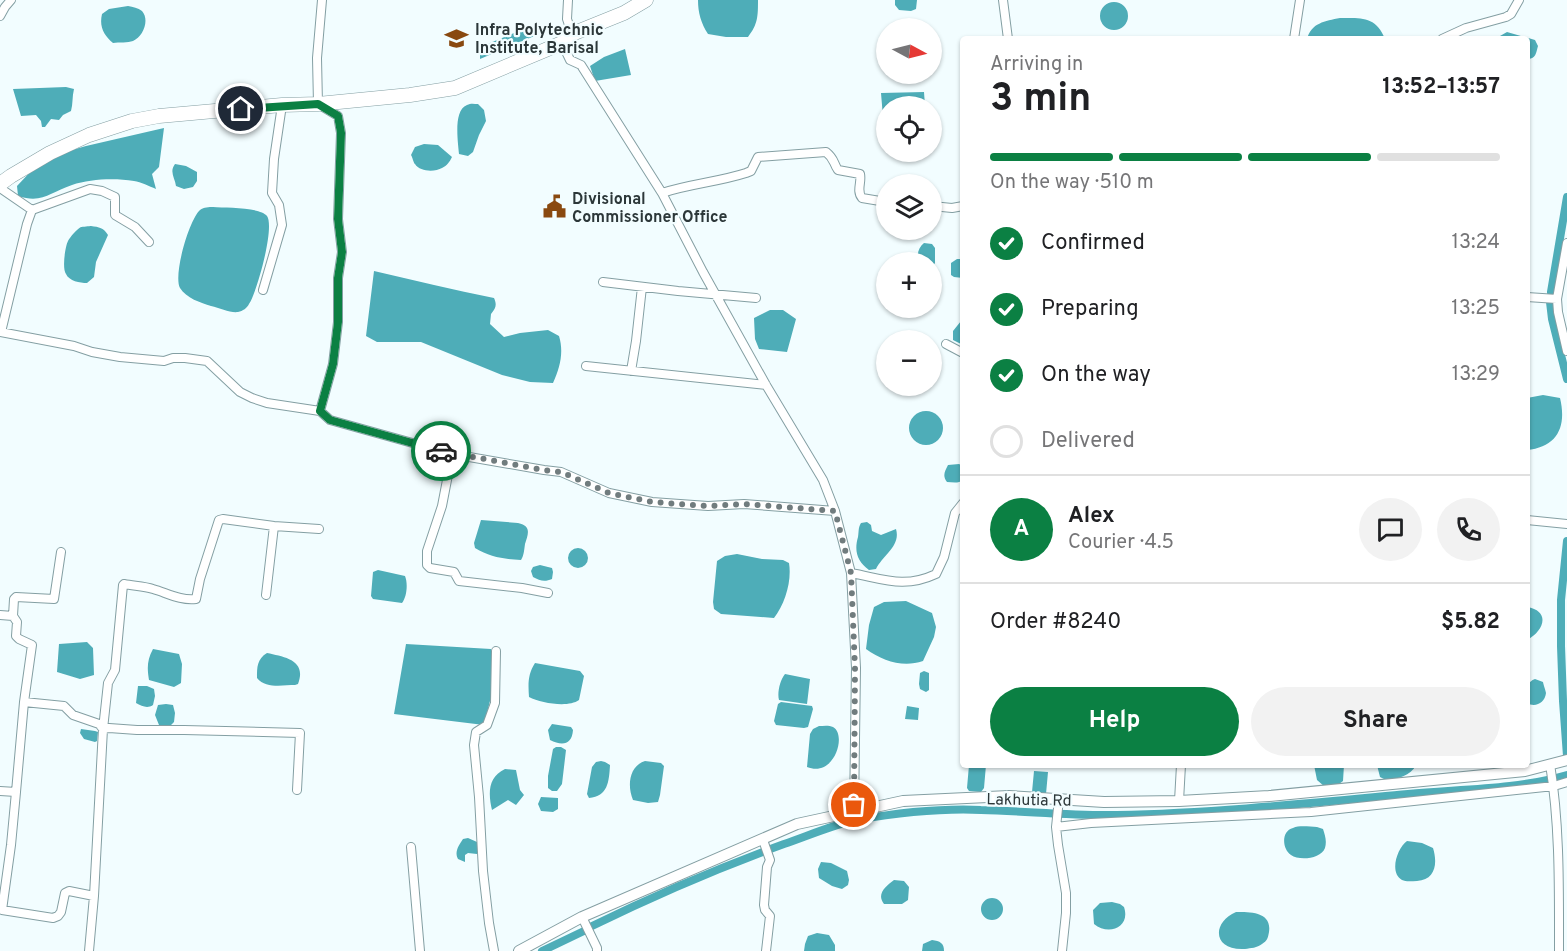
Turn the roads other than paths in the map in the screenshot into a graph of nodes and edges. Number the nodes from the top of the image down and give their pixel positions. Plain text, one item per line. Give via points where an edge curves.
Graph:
1 (11, 0) edge
2 (322, 0) edge
3 (568, 0) edge
4 (646, 0) edge
5 (1003, 0) edge
6 (1300, 0) edge
7 (1519, 0) edge
8 (0, 16) edge
9 (1008, 36) edge
10 (1294, 36) edge
11 (1449, 36) edge
12 (567, 38) junction
13 (318, 104) junction
14 (282, 105) junction
15 (2, 188) edge
16 (662, 193) junction
17 (876, 200) edge
18 (942, 207) edge
19 (960, 207) edge
20 (32, 210) junction
21 (149, 242) dead end
22 (1567, 243) edge
23 (603, 282) dead end
24 (642, 287) junction
25 (263, 290) dead end
26 (715, 294) junction
27 (1530, 297) edge
28 (756, 298) dead end
29 (1557, 299) junction
30 (1, 332) edge
31 (945, 344) dead end
32 (1567, 351) edge
33 (960, 352) edge
34 (586, 366) dead end
35 (631, 371) junction
36 (766, 385) junction
37 (320, 411) junction
38 (452, 454) junction
39 (960, 507) edge
40 (835, 511) junction
41 (1530, 520) edge
42 (1567, 524) edge
43 (274, 526) junction
44 (319, 529) dead end
45 (61, 552) dead end
46 (851, 573) junction
47 (548, 593) dead end
48 (266, 595) dead end
49 (0, 615) edge
50 (13, 616) junction
51 (496, 651) dead end
52 (24, 702) junction
53 (103, 729) junction
54 (1567, 760) edge
55 (1550, 764) junction
56 (1181, 768) edge
57 (1567, 782) edge
58 (1554, 786) junction
59 (297, 790) dead end
60 (0, 791) edge
61 (16, 792) junction
62 (1179, 801) junction
63 (1058, 803) junction
64 (854, 812) junction
65 (1056, 823) junction
66 (763, 840) junction
67 (411, 847) dead end
68 (94, 896) junction
69 (582, 917) junction
70 (89, 951) edge
71 (420, 951) edge
72 (494, 951) edge
73 (519, 951) edge
74 (597, 951) edge
75 (766, 951) edge
76 (1062, 951) edge
77 (1559, 951) edge

1 - 8 street
2 - 13 street
3 - 12 street
4 - 12 highway
5 - 9 street
6 - 10 street
7 - 11 street via 1506,17
12 - 13 highway via 454,88
12 - 16 street via 570,60 581,65
13 - 14 highway
13 - 37 street via 338,116 341,133 338,219 342,252 333,364
14 - 15 highway via 132,121 50,153 11,176
14 - 25 street via 272,193 279,205 282,225
15 - 20 street
16 - 17 street via 746,173 758,157 826,152 838,170 860,174 862,198
16 - 26 street
18 - 19 street
20 - 21 street via 90,189 102,191 115,196 115,215 135,227
20 - 30 street
22 - 29 street
23 - 24 street
24 - 26 street
24 - 35 street
26 - 28 street
26 - 36 street
27 - 29 street
29 - 32 street
30 - 37 street via 120,357 207,361 252,398
31 - 33 street
34 - 35 street
35 - 36 street
36 - 40 street via 823,480
37 - 38 street via 330,420
38 - 40 street via 561,472 609,493 652,502
38 - 47 street via 442,506 427,551 427,566 454,572 459,581
39 - 46 street via 936,574 906,584
40 - 46 street
41 - 42 street
43 - 44 street
43 - 48 street
43 - 53 street via 219,520 196,599 123,585 115,670 108,683
45 - 50 street via 54,599 16,597
46 - 64 street
49 - 50 street
50 - 52 street via 17,638 32,645
51 - 72 street via 495,702 487,725 476,732 474,745 483,871
52 - 53 street via 64,706 72,716 99,724
52 - 61 street
53 - 59 street via 300,733
53 - 68 street
54 - 55 street, Lakhutia Rd
55 - 58 street
55 - 62 street, Lakhutia Rd via 1525,771
56 - 62 street
57 - 58 street
58 - 65 street via 1311,812
58 - 77 street
60 - 61 street
61 - 68 street via 2,910 53,918 61,912 65,893
62 - 63 street, Lakhutia Rd
63 - 64 street, Lakhutia Rd via 1009,796 903,801
63 - 65 street
64 - 66 street, Lakhutia Rd via 797,824
65 - 76 street via 1066,893
66 - 69 street, Lakhutia Rd
66 - 75 street via 770,860 764,905 771,919
67 - 71 street
68 - 70 street
69 - 73 street, Lakhutia Rd
69 - 74 street

